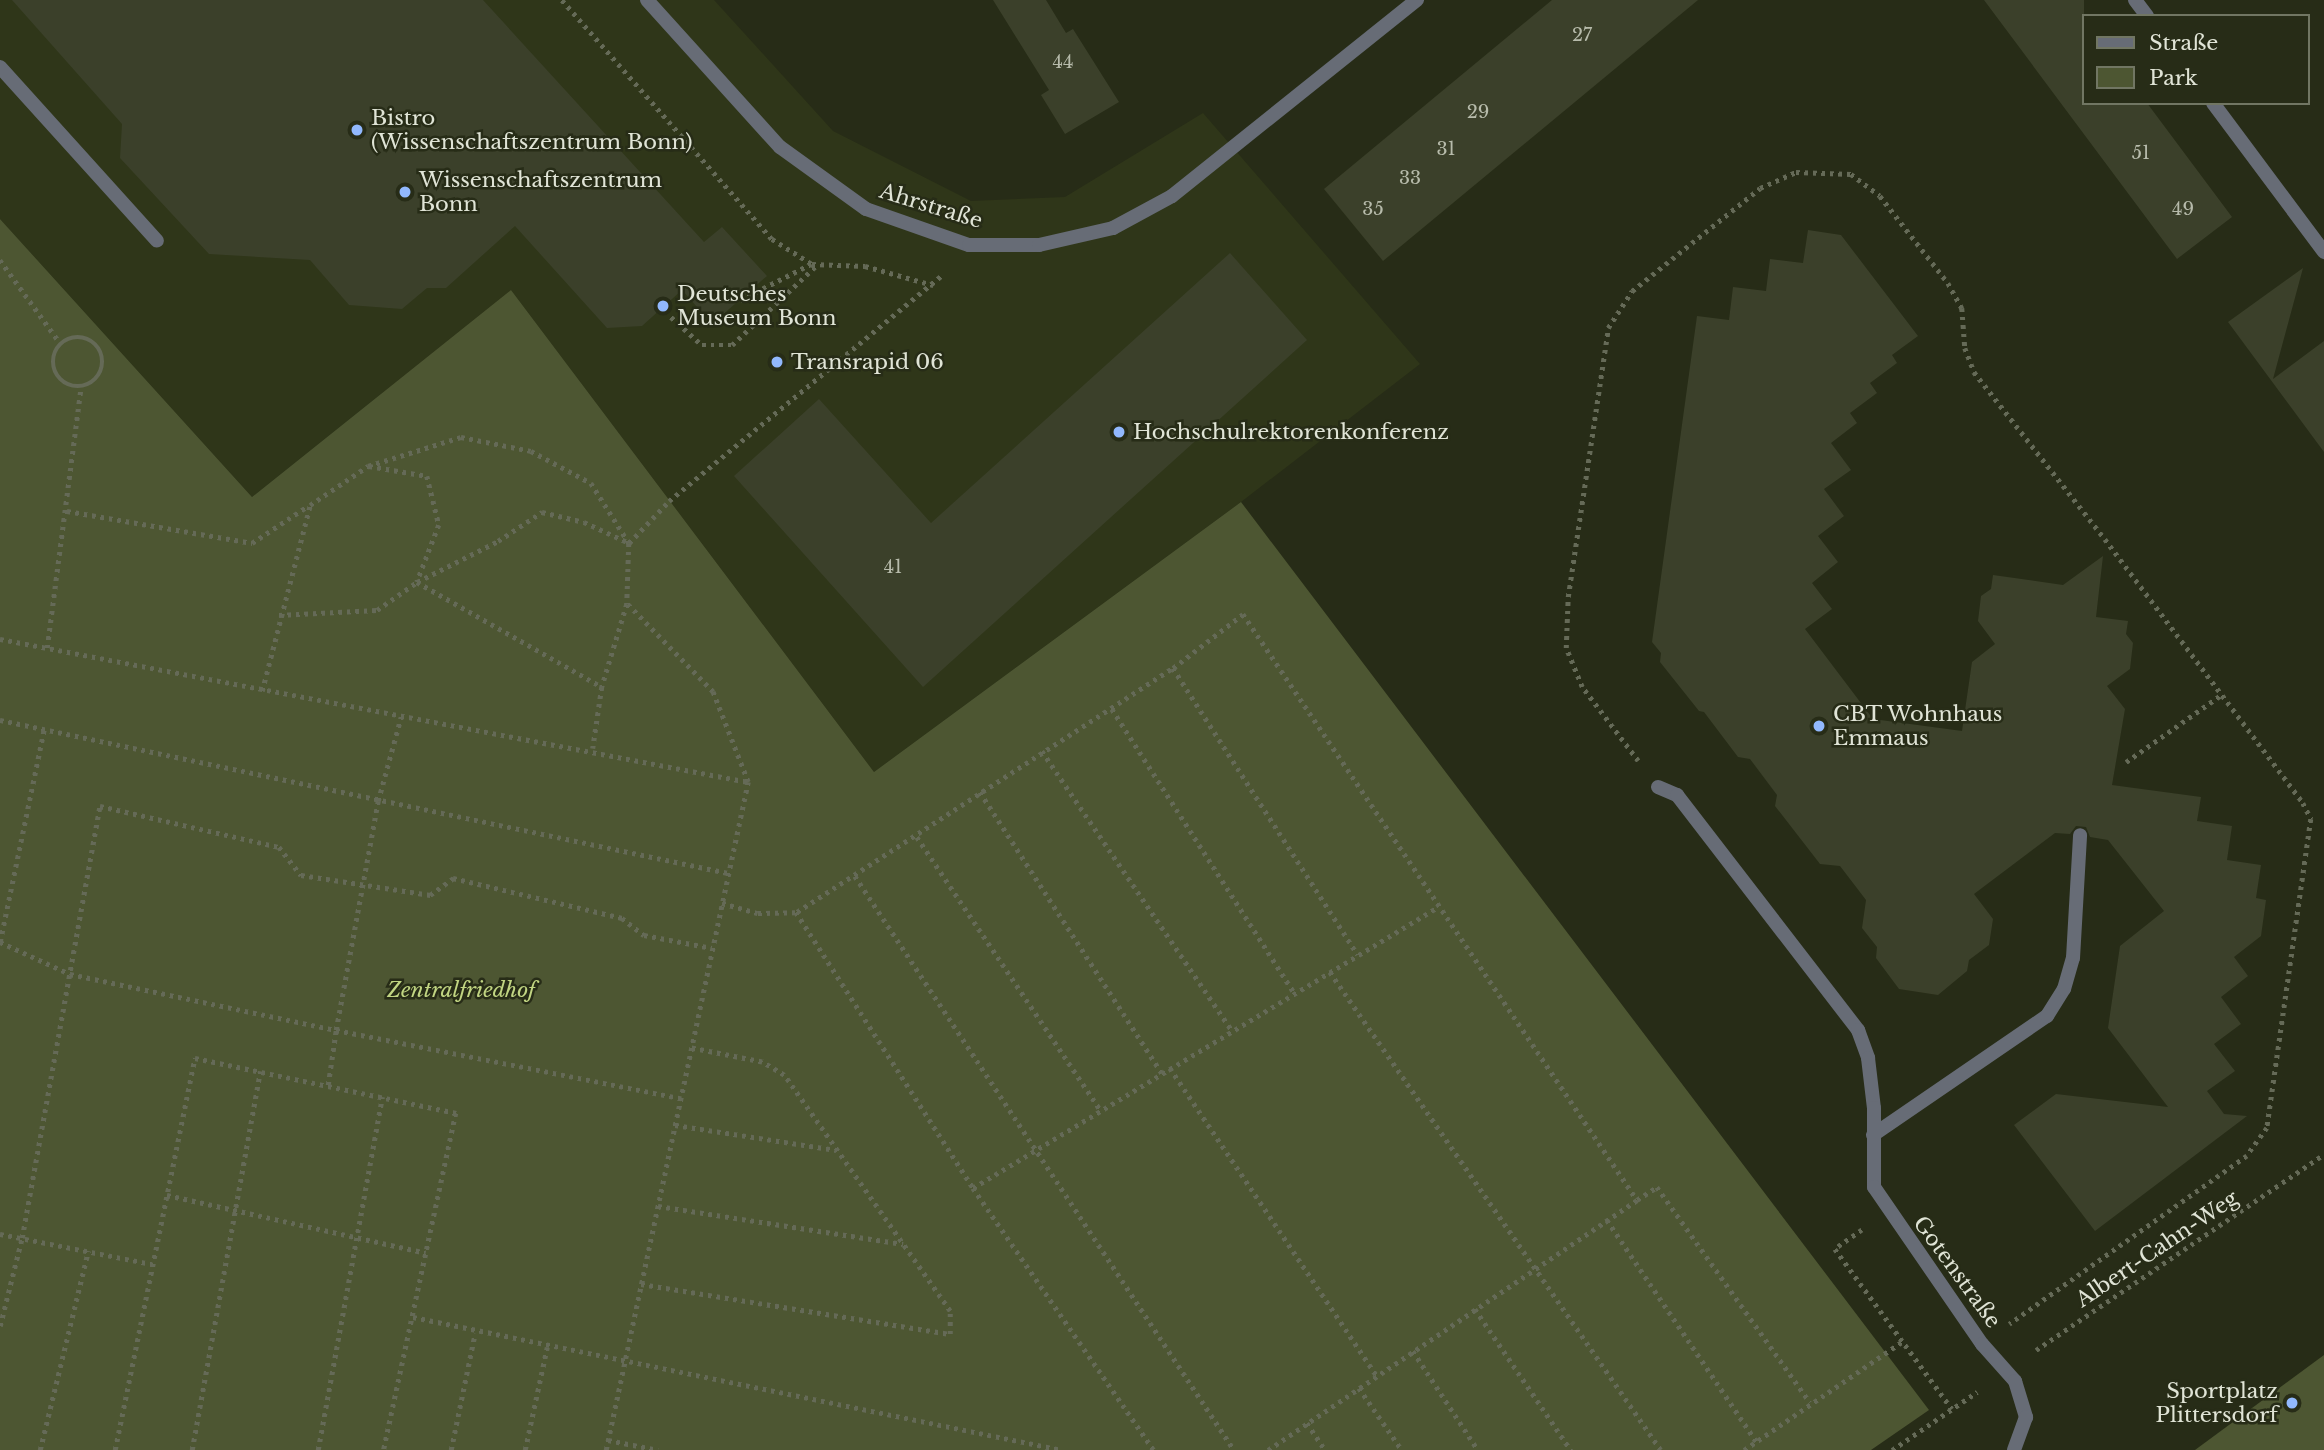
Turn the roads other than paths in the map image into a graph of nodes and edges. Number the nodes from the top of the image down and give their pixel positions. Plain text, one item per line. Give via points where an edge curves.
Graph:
1 (647, 0) edge
2 (1417, 0) edge
3 (0, 68) edge
4 (2214, 105) edge
5 (157, 242) dead end
6 (2324, 251) edge
7 (1658, 787) road end
8 (2080, 835) dead end
9 (1873, 1135) junction
10 (2014, 1450) edge

1 - 2 street, Ahrstraße via 780,147 866,209 969,245 1039,245 1113,228 1172,195
3 - 5 street
4 - 6 street
7 - 9 street, Gotenstraße via 1677,795 1858,1030 1868,1058
8 - 9 street via 2073,958 2064,989 2047,1016
9 - 10 street, Gotenstraße via 1874,1187 2024,1399 2026,1417

